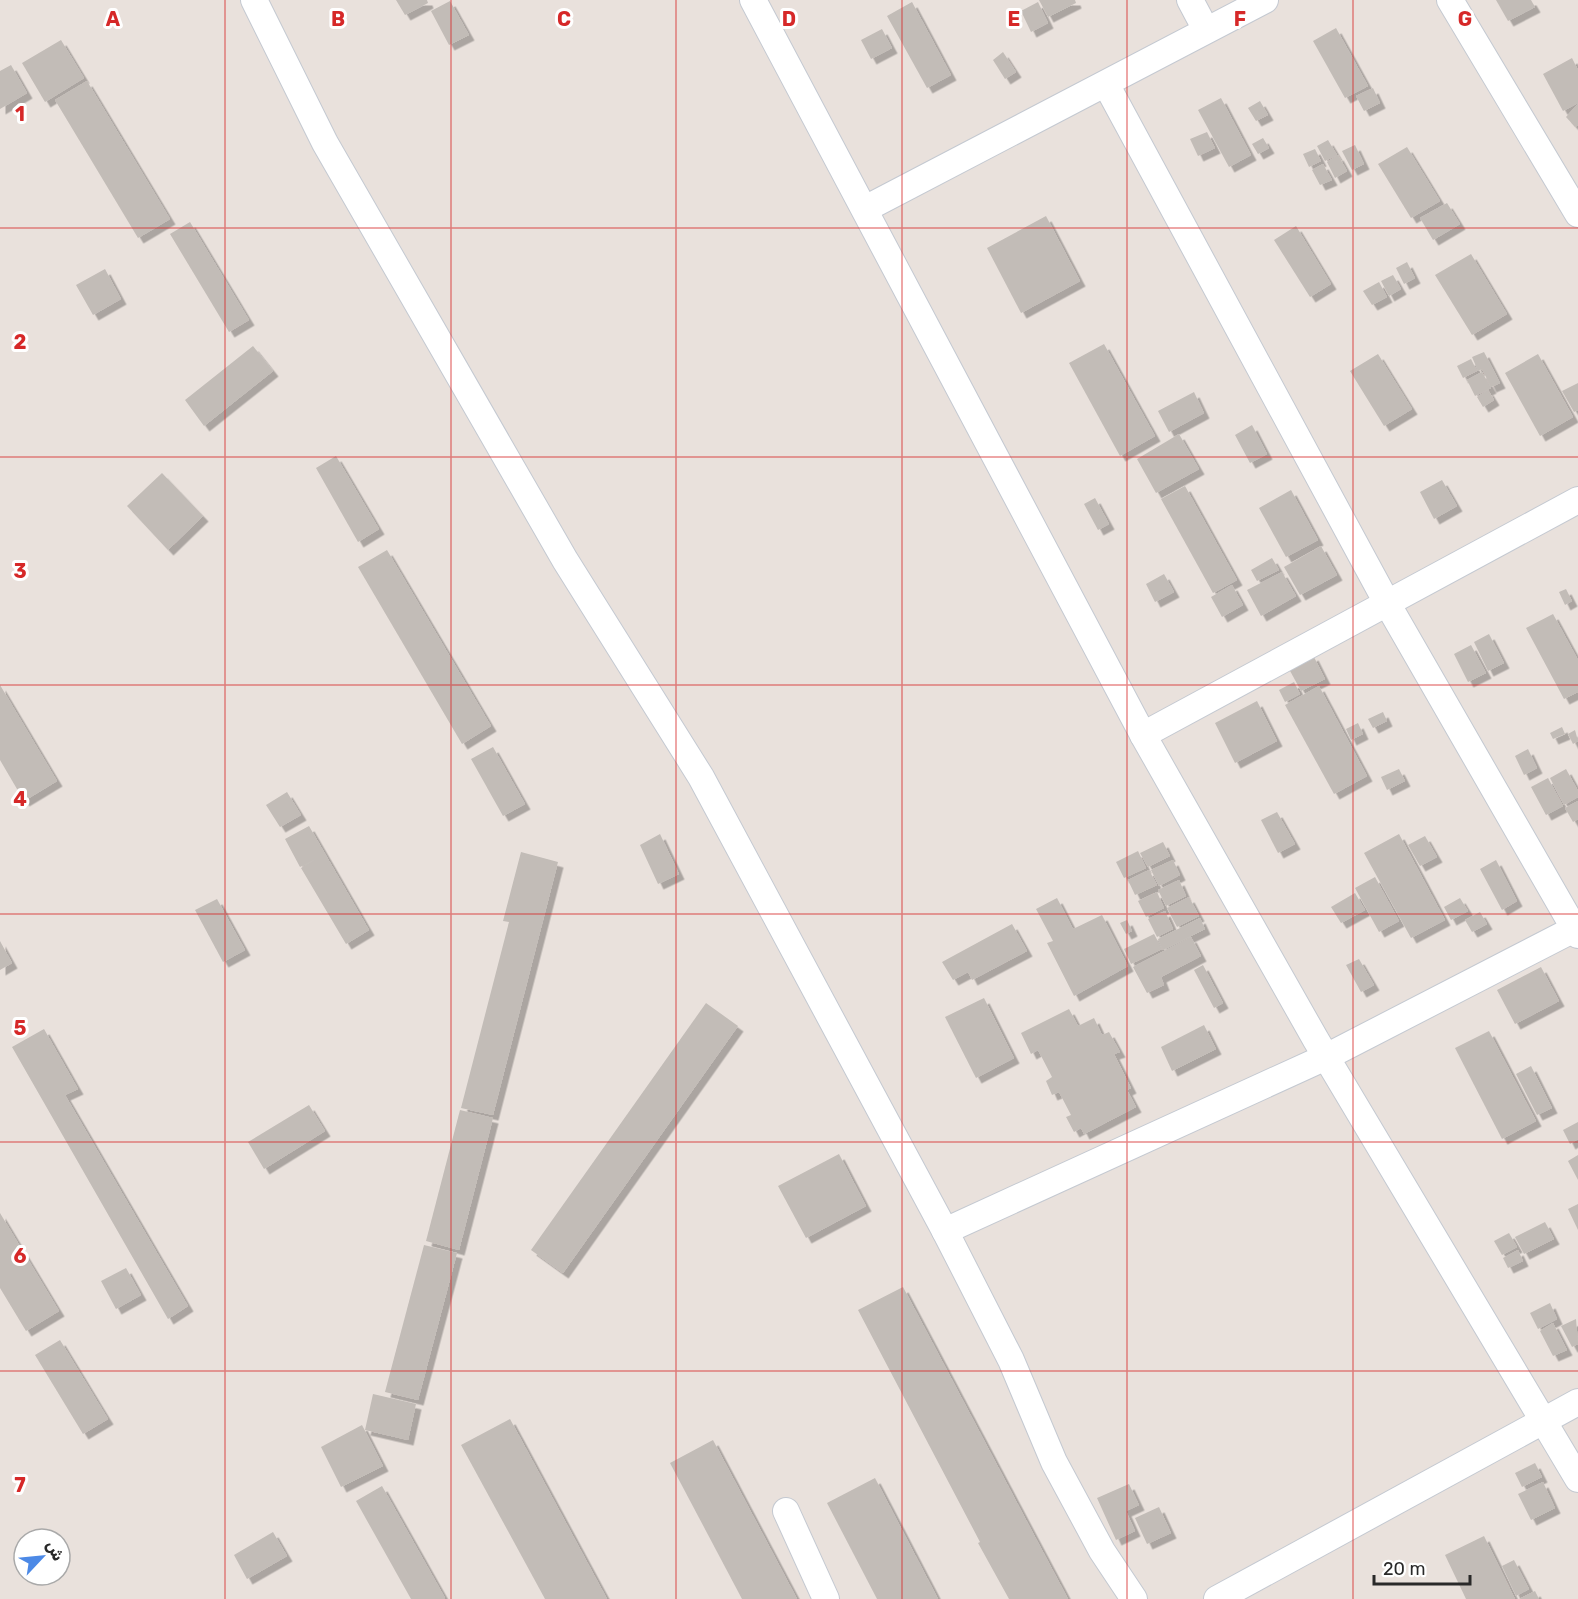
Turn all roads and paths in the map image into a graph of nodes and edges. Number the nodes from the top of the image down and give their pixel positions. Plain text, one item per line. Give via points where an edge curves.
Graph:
1 (254, 0) edge
2 (753, 0) edge
3 (1190, 0) edge
4 (1265, 0) edge
5 (1450, 0) edge
6 (1206, 30) junction
7 (1106, 84) junction
8 (866, 209) junction
9 (1578, 214) edge
10 (1578, 500) edge
11 (1387, 603) junction
12 (1143, 735) junction
13 (1577, 930) edge
14 (1326, 1057) junction
15 (945, 1231) junction
16 (1578, 1402) edge
17 (1543, 1422) junction
18 (1578, 1479) edge
19 (786, 1511) dead end
20 (826, 1599) edge
21 (1134, 1599) edge
22 (1216, 1599) edge

1 - 15 street via 325,143 378,236 565,560 701,777
2 - 8 street
3 - 6 street
4 - 6 street
5 - 9 street
6 - 7 street
7 - 8 street
7 - 11 street
8 - 12 street
10 - 11 street
11 - 12 street
11 - 13 street
12 - 14 street
13 - 14 street
14 - 15 street
14 - 17 street
15 - 21 street via 1011,1360 1054,1462 1102,1551
16 - 17 street
17 - 18 street
17 - 22 street
19 - 20 street

